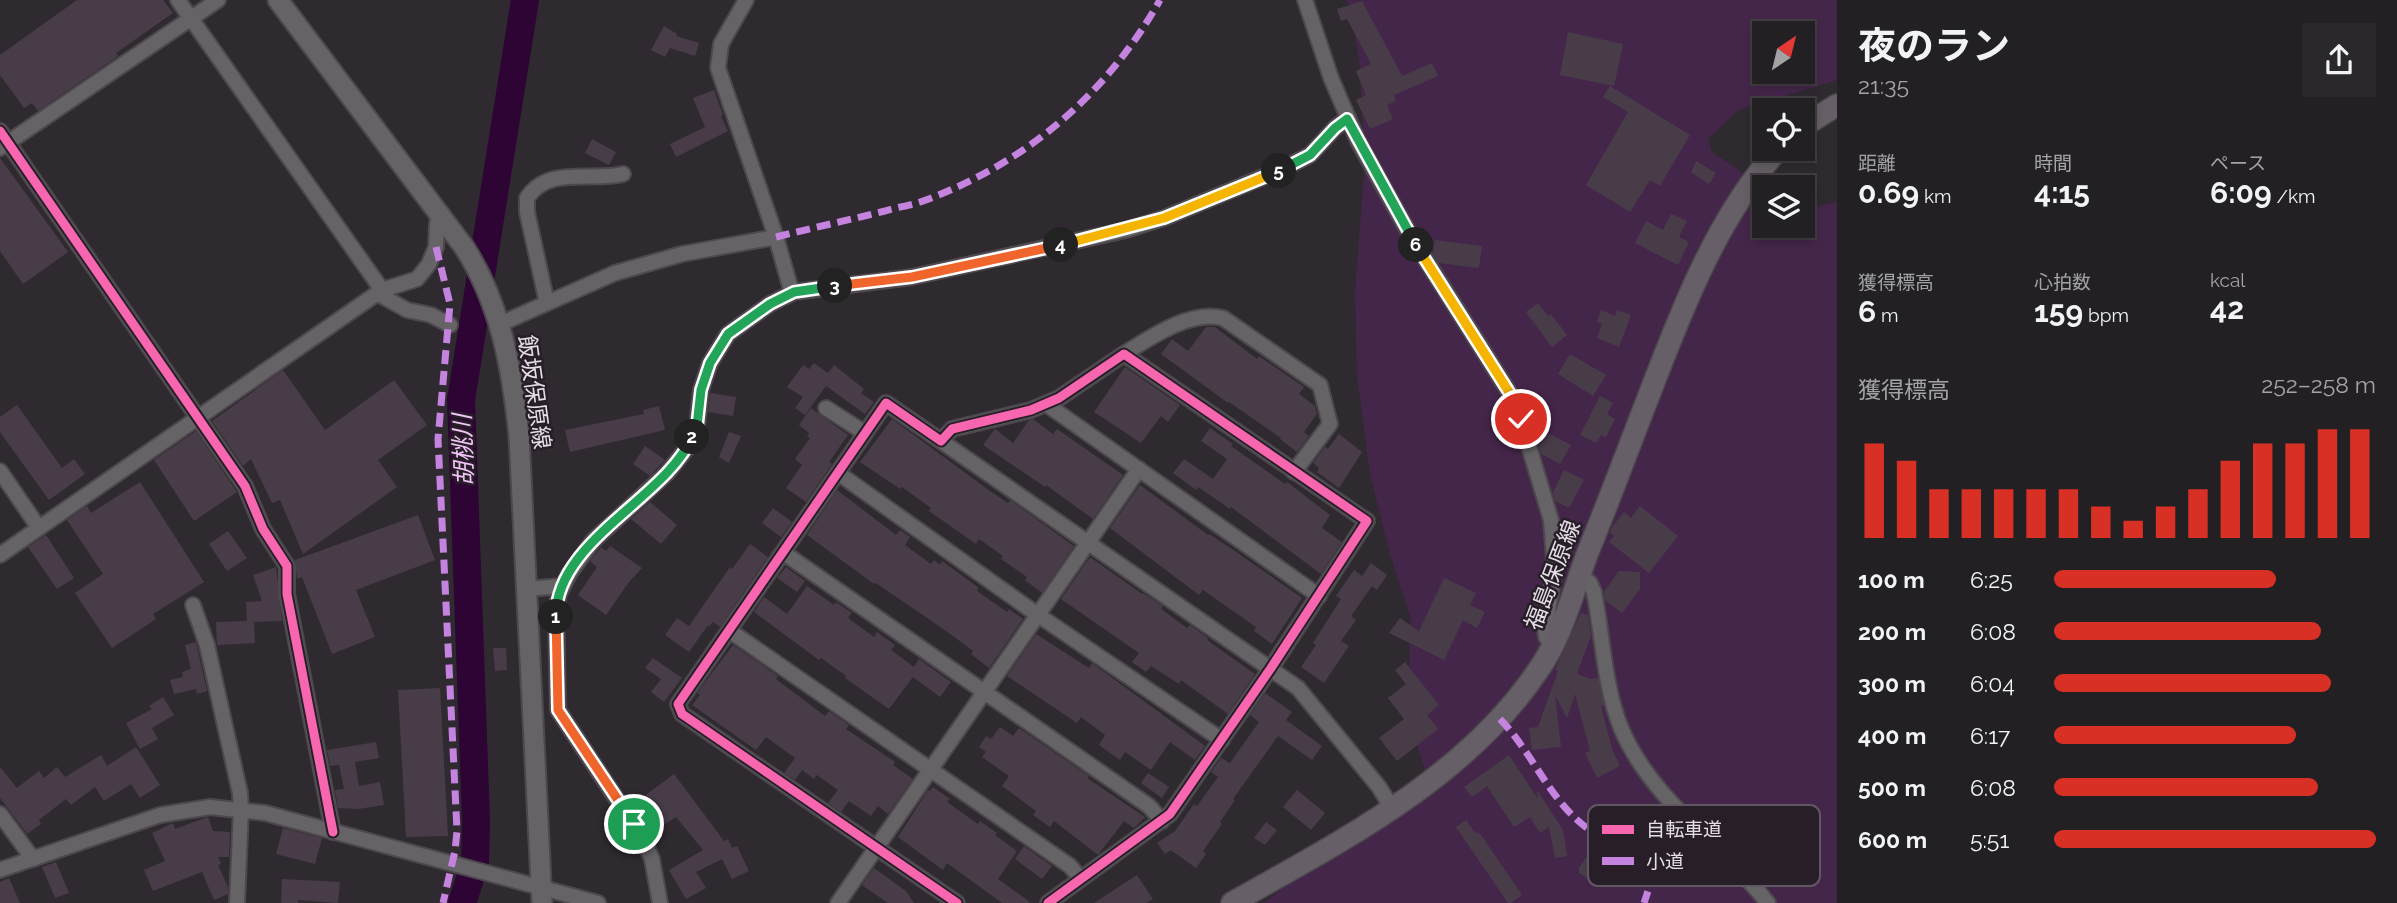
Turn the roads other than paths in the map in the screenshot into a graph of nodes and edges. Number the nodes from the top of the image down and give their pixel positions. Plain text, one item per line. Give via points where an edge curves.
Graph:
1 (178, 0) edge
2 (218, 0) edge
3 (278, 0) edge
4 (746, 0) edge
5 (1305, 0) edge
6 (191, 18) junction
7 (1837, 105) edge
8 (1347, 119) junction
9 (1815, 119) edge
10 (3, 141) edge
11 (1767, 161) edge
12 (623, 174) dead end
13 (442, 218) junction
14 (776, 236) junction
15 (382, 290) junction
16 (792, 293) junction
17 (547, 303) junction
18 (499, 321) junction
19 (450, 325) dead end
20 (1124, 354) junction
21 (1046, 404) junction
22 (827, 408) dead end
23 (198, 419) junction
24 (865, 433) junction
25 (941, 440) junction
26 (1139, 469) junction
27 (0, 471) edge
28 (1294, 472) junction
29 (838, 473) junction
30 (39, 528) junction
31 (1089, 542) junction
32 (784, 553) junction
33 (0, 555) edge
34 (1580, 574) junction
35 (563, 586) junction
36 (526, 589) junction
37 (1319, 596) junction
38 (193, 605) dead end
39 (1038, 615) junction
40 (730, 631) junction
41 (1553, 645) junction
42 (1271, 668) junction
43 (984, 692) junction
44 (1222, 740) junction
45 (930, 770) junction
46 (1674, 805) edge
47 (1392, 808) junction
48 (241, 809) junction
49 (0, 814) edge
50 (1162, 821) junction
51 (332, 832) junction
52 (877, 847) junction
53 (33, 859) junction
54 (0, 870) edge
55 (1081, 879) junction
56 (1755, 886) edge
57 (541, 895) edge
58 (237, 903) edge
59 (597, 903) edge
60 (660, 903) edge
61 (838, 903) edge
62 (957, 903) edge
63 (1048, 903) edge
64 (1231, 903) edge
65 (1768, 903) edge

1 - 6 street
2 - 6 street
3 - 13 main road, 飯坂保原線
4 - 14 street via 721,44 718,68
5 - 8 street
6 - 10 street
6 - 15 street
7 - 9 main road
8 - 16 street via 1310,155 1164,218 912,277
8 - 41 street via 1409,233 1509,392 1521,419 1551,520 1553,581 1545,629
10 - 23 street
11 - 34 main road, 福島保原線 via 1703,265
12 - 17 street via 560,176 541,184 527,198
13 - 15 street via 429,264 411,282
13 - 18 main road, 飯坂保原線 via 479,272
14 - 16 street
14 - 17 street via 641,265
15 - 19 street via 383,296 407,310
15 - 23 street
16 - 35 street via 728,334 710,363 688,447 667,473 593,541
17 - 18 street
18 - 36 main road, 飯坂保原線 via 514,384
20 - 21 street
20 - 28 street
20 - 28 street via 1166,330 1212,316 1223,318 1320,385 1330,424
21 - 25 street via 966,424
21 - 26 street
22 - 24 street
23 - 30 street
23 - 51 street via 245,486 263,528 287,566 287,594
24 - 25 street via 886,403
24 - 29 street
25 - 31 street
26 - 31 street
26 - 37 street
27 - 30 street
28 - 37 street via 1367,521
29 - 32 street
29 - 39 street
30 - 33 street
31 - 39 street
31 - 42 street
32 - 40 street
32 - 43 street
34 - 41 main road, 福島保原線
34 - 46 street via 1594,592 1612,698 1622,729
35 - 36 street
35 - 60 street via 556,609 558,710 648,848
36 - 57 main road, 飯坂保原線
37 - 42 street
38 - 48 street via 207,645
39 - 43 street
39 - 44 street
40 - 45 street
40 - 52 street via 678,705 682,714
41 - 47 main road, 福島保原線 via 1523,693 1500,719 1434,779
42 - 44 street
42 - 47 street via 1298,688
43 - 45 street
43 - 50 street via 1149,806
44 - 50 street
45 - 52 street
45 - 55 street via 1070,866
47 - 64 main road, 福島保原線
48 - 51 street
48 - 53 street via 211,807 160,815
48 - 58 street
49 - 53 street
50 - 55 street
51 - 57 street
52 - 61 street
52 - 62 street
53 - 54 street
55 - 63 street
56 - 65 street
57 - 59 street

